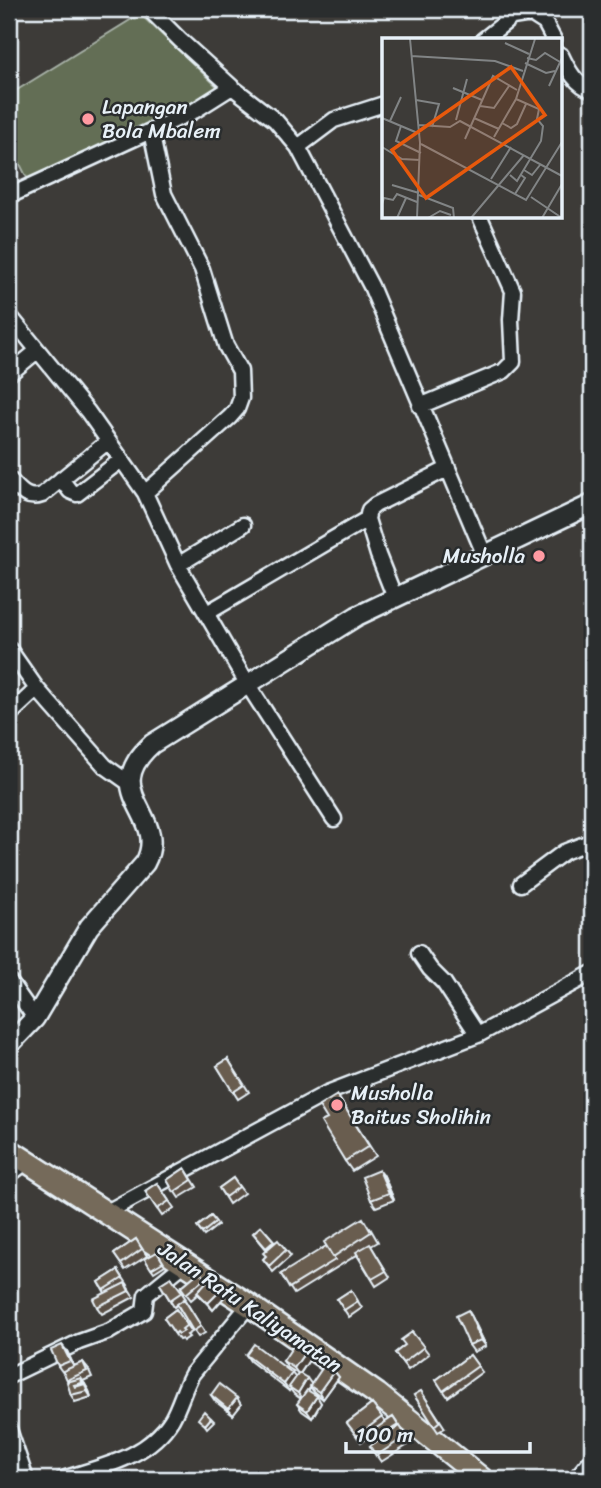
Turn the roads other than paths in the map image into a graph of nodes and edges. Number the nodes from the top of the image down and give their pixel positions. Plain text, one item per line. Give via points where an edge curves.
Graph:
1 (149, 9) edge
2 (486, 38) edge
3 (553, 38) edge
4 (562, 58) edge
5 (232, 87) junction
6 (592, 90) edge
7 (382, 105) edge
8 (150, 131) junction
9 (298, 147) junction
10 (9, 196) edge
11 (481, 219) edge
12 (9, 315) edge
13 (37, 351) junction
14 (9, 374) edge
15 (420, 406) junction
16 (107, 442) junction
17 (121, 460) junction
18 (447, 470) junction
19 (9, 479) edge
20 (61, 479) junction
21 (145, 493) junction
22 (592, 504) edge
23 (367, 519) junction
24 (243, 525) dead end
25 (485, 556) junction
26 (178, 565) junction
27 (395, 598) junction
28 (206, 613) junction
29 (9, 649) edge
30 (248, 685) junction
31 (37, 689) junction
32 (9, 715) edge
33 (129, 783) junction
34 (334, 819) dead end
35 (592, 841) edge
36 (522, 884) dead end
37 (419, 953) dead end
38 (592, 973) edge
39 (9, 981) edge
40 (36, 1018) junction
41 (478, 1035) junction
42 (9, 1045) edge
43 (18, 1155) edge
44 (9, 1175) edge
45 (107, 1212) junction
46 (185, 1263) junction
47 (249, 1305) junction
48 (9, 1376) edge
49 (9, 1429) edge
50 (592, 1459) edge
51 (26, 1479) edge
52 (63, 1479) edge
53 (482, 1479) edge
54 (575, 1479) edge

1 - 5 street
2 - 3 street via 512,17 531,14 545,23
4 - 6 street via 576,80
5 - 8 street
5 - 9 street via 275,120
7 - 9 street via 334,120
8 - 10 street
8 - 21 street via 164,194 202,269 226,346 240,372 242,397 230,417
9 - 15 street via 371,286
11 - 15 street via 513,290 513,362 504,371
12 - 13 street
13 - 14 street
13 - 16 street
15 - 18 street
16 - 17 street
16 - 20 street
17 - 20 street via 77,494
17 - 21 street
18 - 23 street via 375,505
18 - 25 street
19 - 20 street via 30,498 42,495
21 - 26 street
22 - 25 street
23 - 27 street
23 - 28 street
24 - 26 street
25 - 27 street
26 - 28 street
27 - 30 street via 357,616
28 - 30 street
29 - 31 street
30 - 33 street via 152,744 132,767
30 - 34 street
31 - 32 street
31 - 33 street via 105,766
33 - 40 street via 150,833 149,855 89,928
35 - 36 street via 564,852
37 - 41 street
38 - 41 street
39 - 40 street
40 - 42 street
41 - 45 street via 327,1093
43 - 44 street
43 - 45 main road, Jalan Ratu Kaliyamatan
45 - 46 main road, Jalan Ratu Kaliyamatan
46 - 47 main road, Jalan Ratu Kaliyamatan
46 - 48 street via 146,1295 144,1311
47 - 52 street via 192,1374 172,1418 150,1444 134,1456
47 - 53 main road, Jalan Ratu Kaliyamatan via 377,1394
49 - 51 street
50 - 54 street

